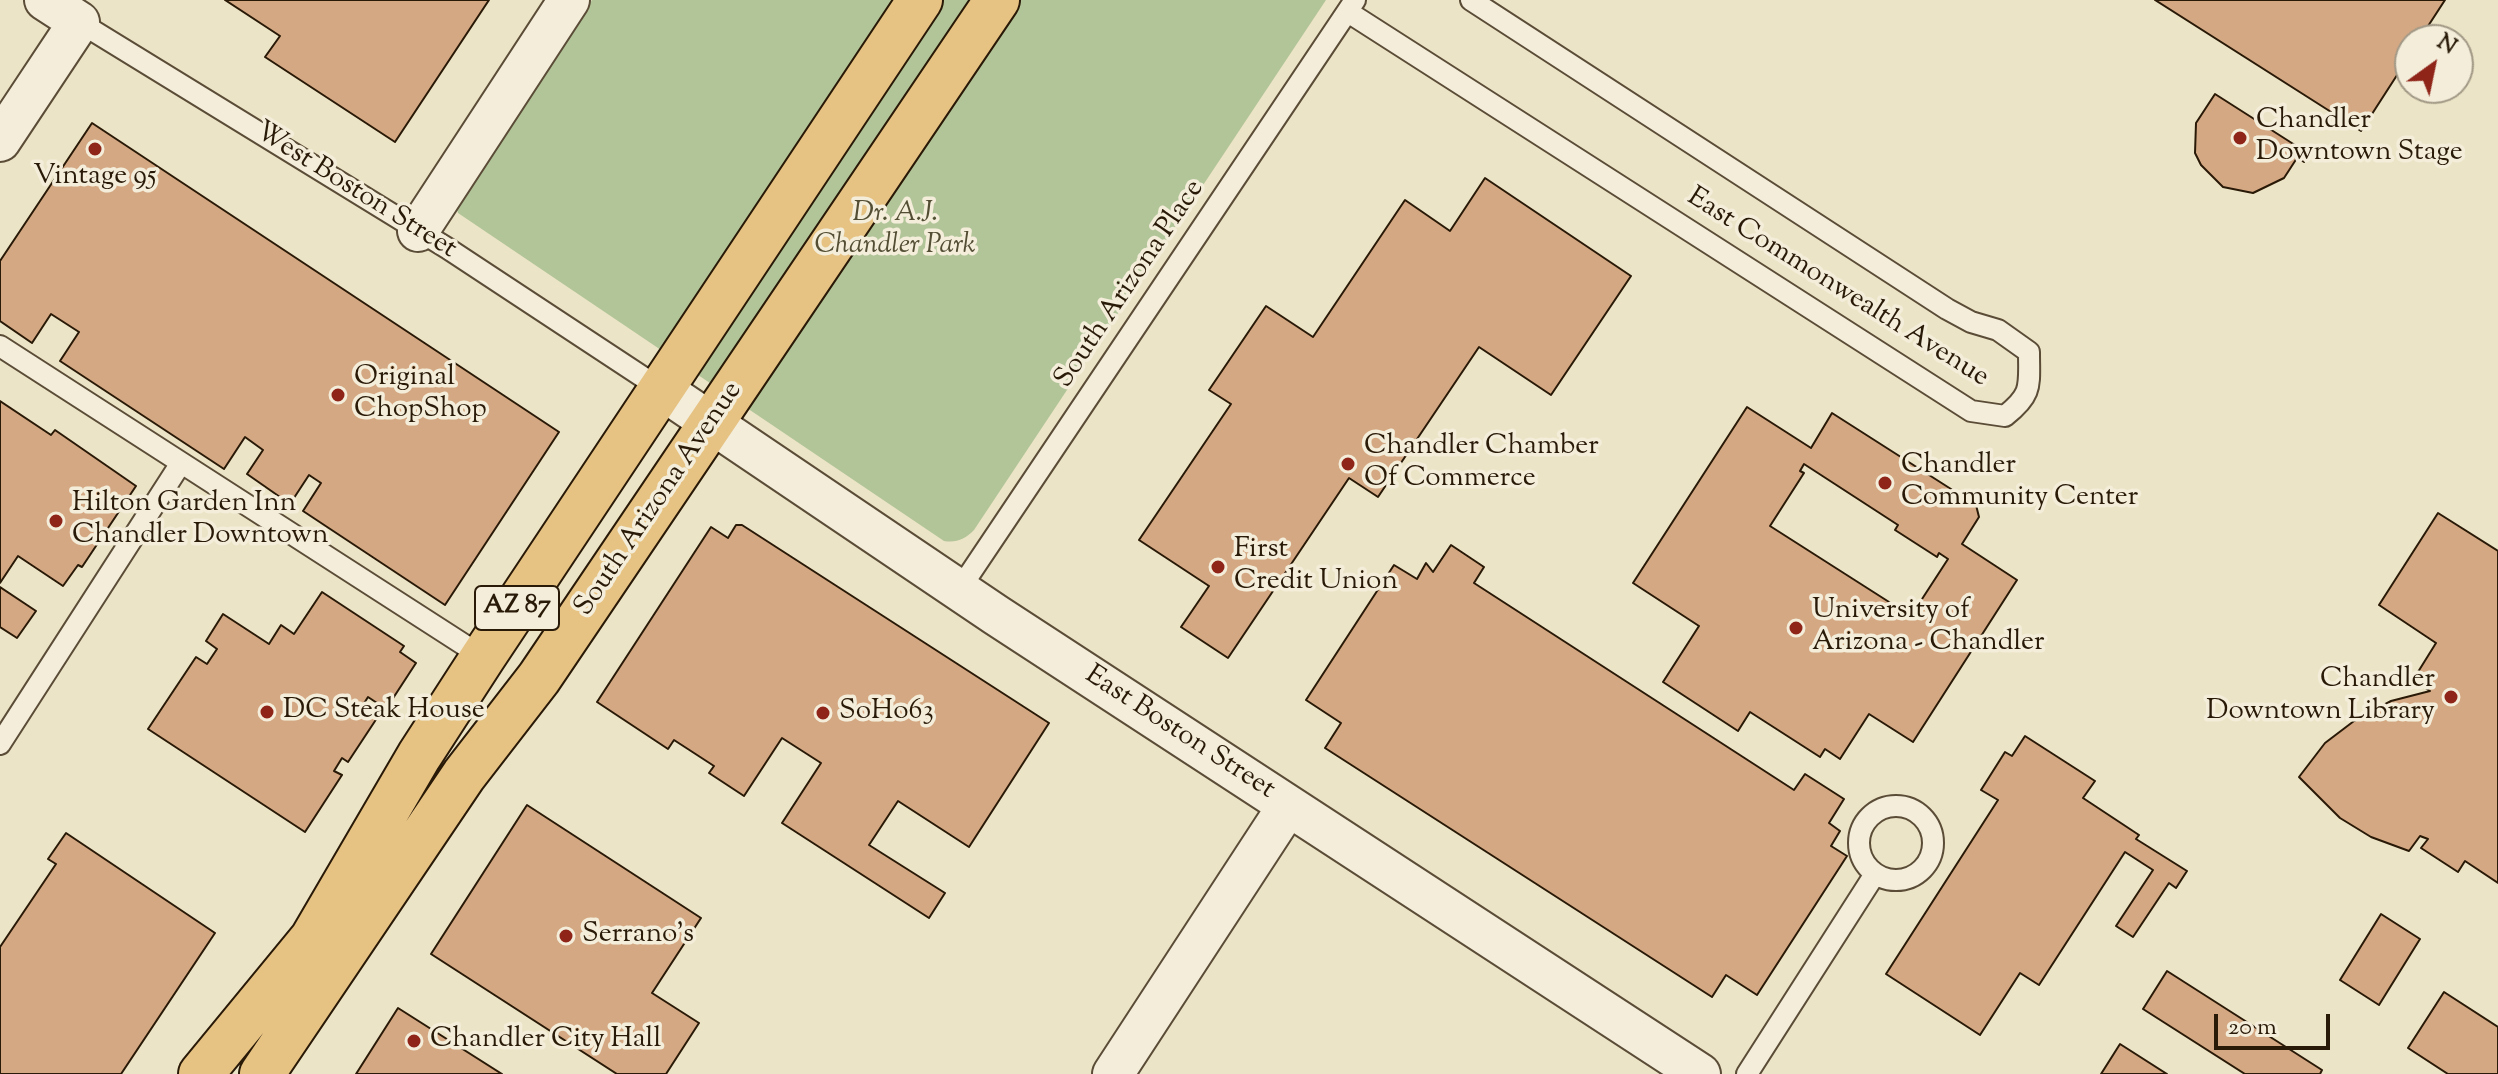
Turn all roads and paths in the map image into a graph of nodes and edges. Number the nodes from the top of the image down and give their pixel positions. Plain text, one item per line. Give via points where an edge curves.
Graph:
1 (45, 0) edge
2 (569, 0) edge
3 (920, 0) edge
4 (997, 0) edge
5 (1471, 0) edge
6 (1352, 6) edge
7 (79, 22) junction
8 (0, 141) edge
9 (418, 231) junction
10 (0, 346) edge
11 (661, 389) junction
12 (711, 424) junction
13 (181, 463) junction
14 (959, 590) junction
15 (483, 657) junction
16 (0, 744) edge
17 (1288, 806) junction
18 (1875, 874) dead end
19 (201, 1074) edge
20 (262, 1074) edge
21 (1113, 1074) edge
22 (1700, 1074) edge
23 (1747, 1074) edge

1 - 7 street, West Boston Street
2 - 9 street
3 - 11 main road, South Arizona Avenue / AZ 87
4 - 12 main road, South Arizona Avenue / AZ 87
5 - 6 lane, East Commonwealth Avenue via 1947,309 1998,330 2029,352 2024,401 2005,416 1971,411
6 - 14 lane, South Arizona Place
7 - 8 street
7 - 9 lane, West Boston Street
9 - 11 lane, West Boston Street
10 - 13 lane
11 - 12 street, East Boston Street
11 - 15 main road, South Arizona Avenue / AZ 87
12 - 14 street, East Boston Street
12 - 20 main road, South Arizona Avenue / AZ 87
13 - 15 lane
13 - 16 lane
14 - 17 street, East Boston Street
15 - 19 main road, South Arizona Avenue / AZ 87 via 312,939
17 - 21 street
17 - 22 street, East Boston Street
18 - 23 lane

